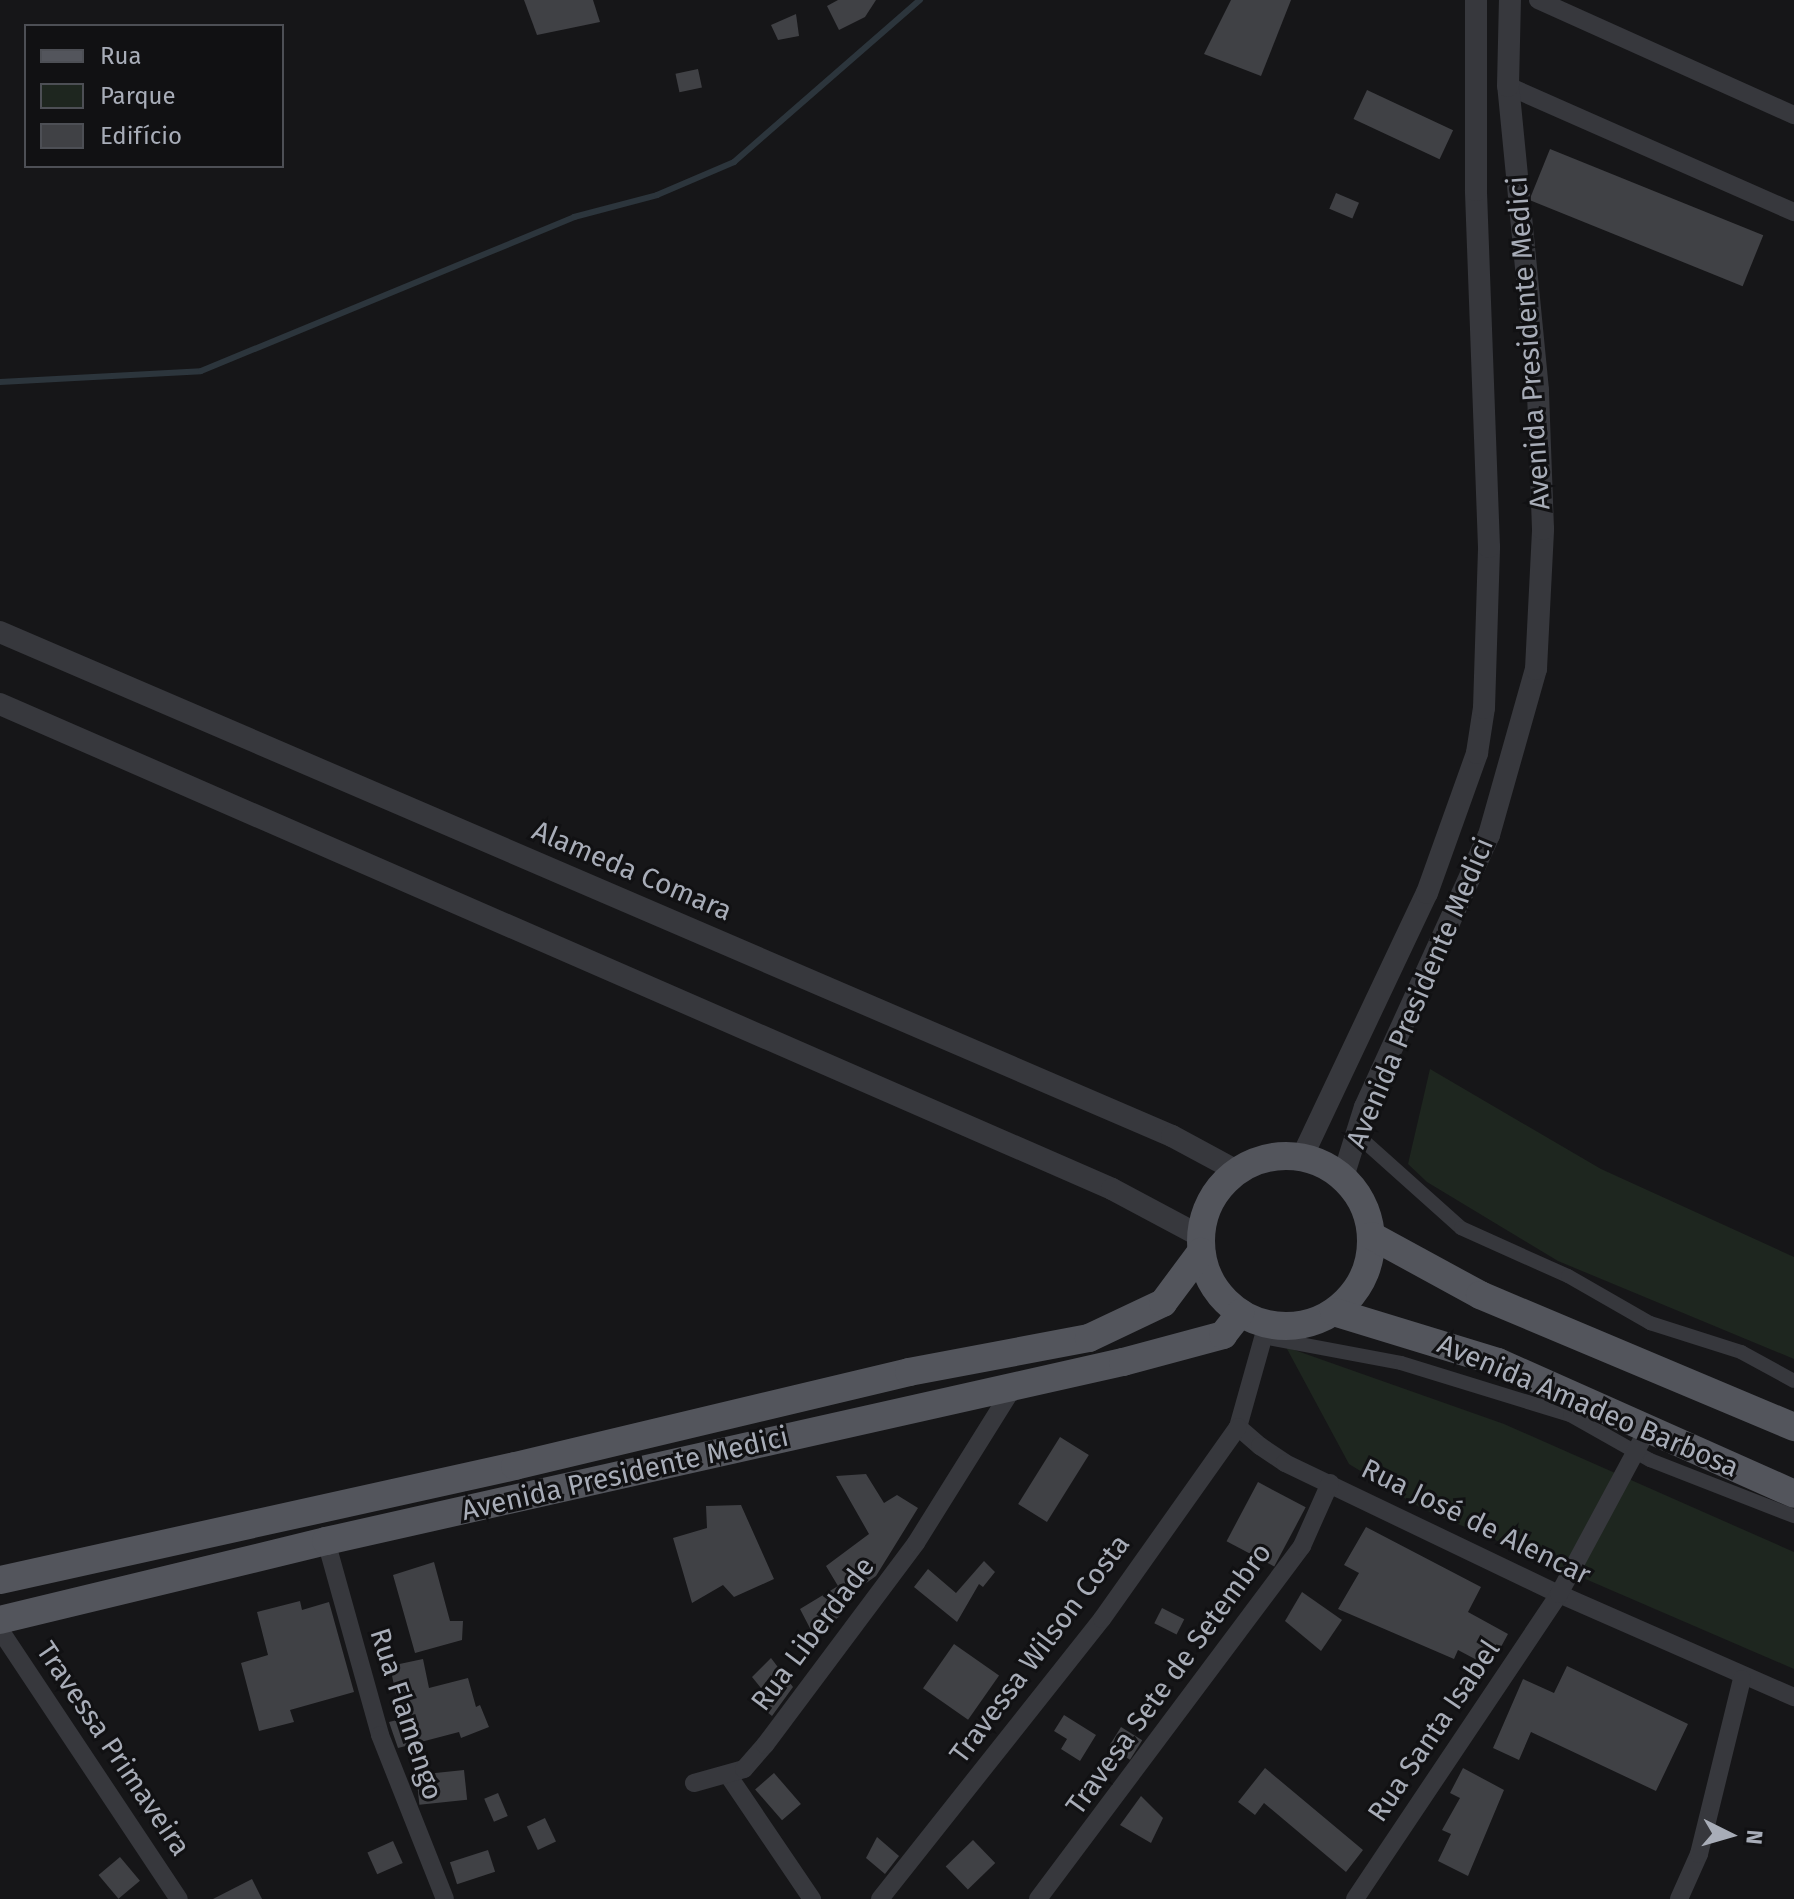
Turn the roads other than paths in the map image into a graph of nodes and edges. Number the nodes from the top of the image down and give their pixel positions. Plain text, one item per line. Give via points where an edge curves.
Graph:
1 (1476, 0) edge
2 (1510, 0) edge
3 (1538, 0) edge
4 (1508, 86) junction
5 (1794, 115) edge
6 (1794, 212) edge
7 (0, 632) edge
8 (0, 704) edge
9 (1356, 1134) junction
10 (1302, 1157) junction
11 (1237, 1171) junction
12 (1343, 1177) junction
13 (1372, 1236) junction
14 (1201, 1244) junction
15 (1334, 1312) junction
16 (1240, 1313) junction
17 (1265, 1331) junction
18 (1794, 1381) edge
19 (1013, 1388) junction
20 (1238, 1427) junction
21 (1794, 1427) edge
22 (1642, 1441) junction
23 (1330, 1483) junction
24 (1794, 1494) edge
25 (1794, 1516) edge
26 (326, 1541) junction
27 (0, 1580) edge
28 (1559, 1594) junction
29 (0, 1620) edge
30 (0, 1630) edge
31 (1742, 1679) junction
32 (1794, 1697) edge
33 (728, 1775) junction
34 (694, 1783) dead end
35 (179, 1899) edge
36 (445, 1899) edge
37 (812, 1899) edge
38 (880, 1899) edge
39 (1038, 1899) edge
40 (1355, 1899) edge
41 (1679, 1899) edge

1 - 10 street, Avenida Presidente Medici via 1476,190 1490,560 1484,708 1473,767 1427,893
2 - 4 street, Avenida Presidente Medici
3 - 5 street
4 - 6 street
4 - 9 street, Avenida Presidente Medici via 1538,390 1543,529 1536,669 1489,835
7 - 11 street, Alameda Comara via 1172,1136
8 - 14 street via 1112,1189
9 - 12 street, Avenida Presidente Medici
9 - 18 street via 1461,1228 1568,1276 1650,1323 1741,1352
10 - 11 main road via 1281,1155
10 - 12 main road
11 - 14 main road via 1213,1200
12 - 13 main road via 1367,1214
13 - 15 main road via 1362,1278
13 - 21 main road, Avenida Amadeo Barbosa via 1480,1295
14 - 16 main road via 1218,1292
14 - 27 main road, Avenida Presidente Medici via 1163,1303 1089,1338 909,1372 499,1470
15 - 17 main road via 1308,1324
15 - 22 main road, Avenida Amadeo Barbosa via 1498,1362
16 - 17 main road
16 - 19 main road, Avenida Presidente Medici via 1223,1335 1197,1344
17 - 20 street
17 - 22 street via 1401,1363
19 - 26 main road, Avenida Presidente Medici
19 - 33 street, Rua Liberdade via 916,1543 765,1745 746,1767
20 - 23 street, Rua José de Alencar via 1285,1463
20 - 38 street, Travessa Wilson Costa via 1102,1619
22 - 24 main road, Avenida Amadeo Barbosa
22 - 25 street
22 - 28 street, Rua Santa Isabel
23 - 28 street, Rua José de Alencar
23 - 39 street, Travesa Sete de Setembro via 1302,1546
26 - 29 main road, Avenida Presidente Medici
26 - 36 street, Rua Flamengo via 380,1735
28 - 31 street, Rua José de Alencar
28 - 40 street, Rua Santa Isabel
30 - 35 street, Travessa Primaveira
31 - 32 street, Rua José de Alencar
31 - 41 street via 1699,1854
33 - 34 street
33 - 37 street

